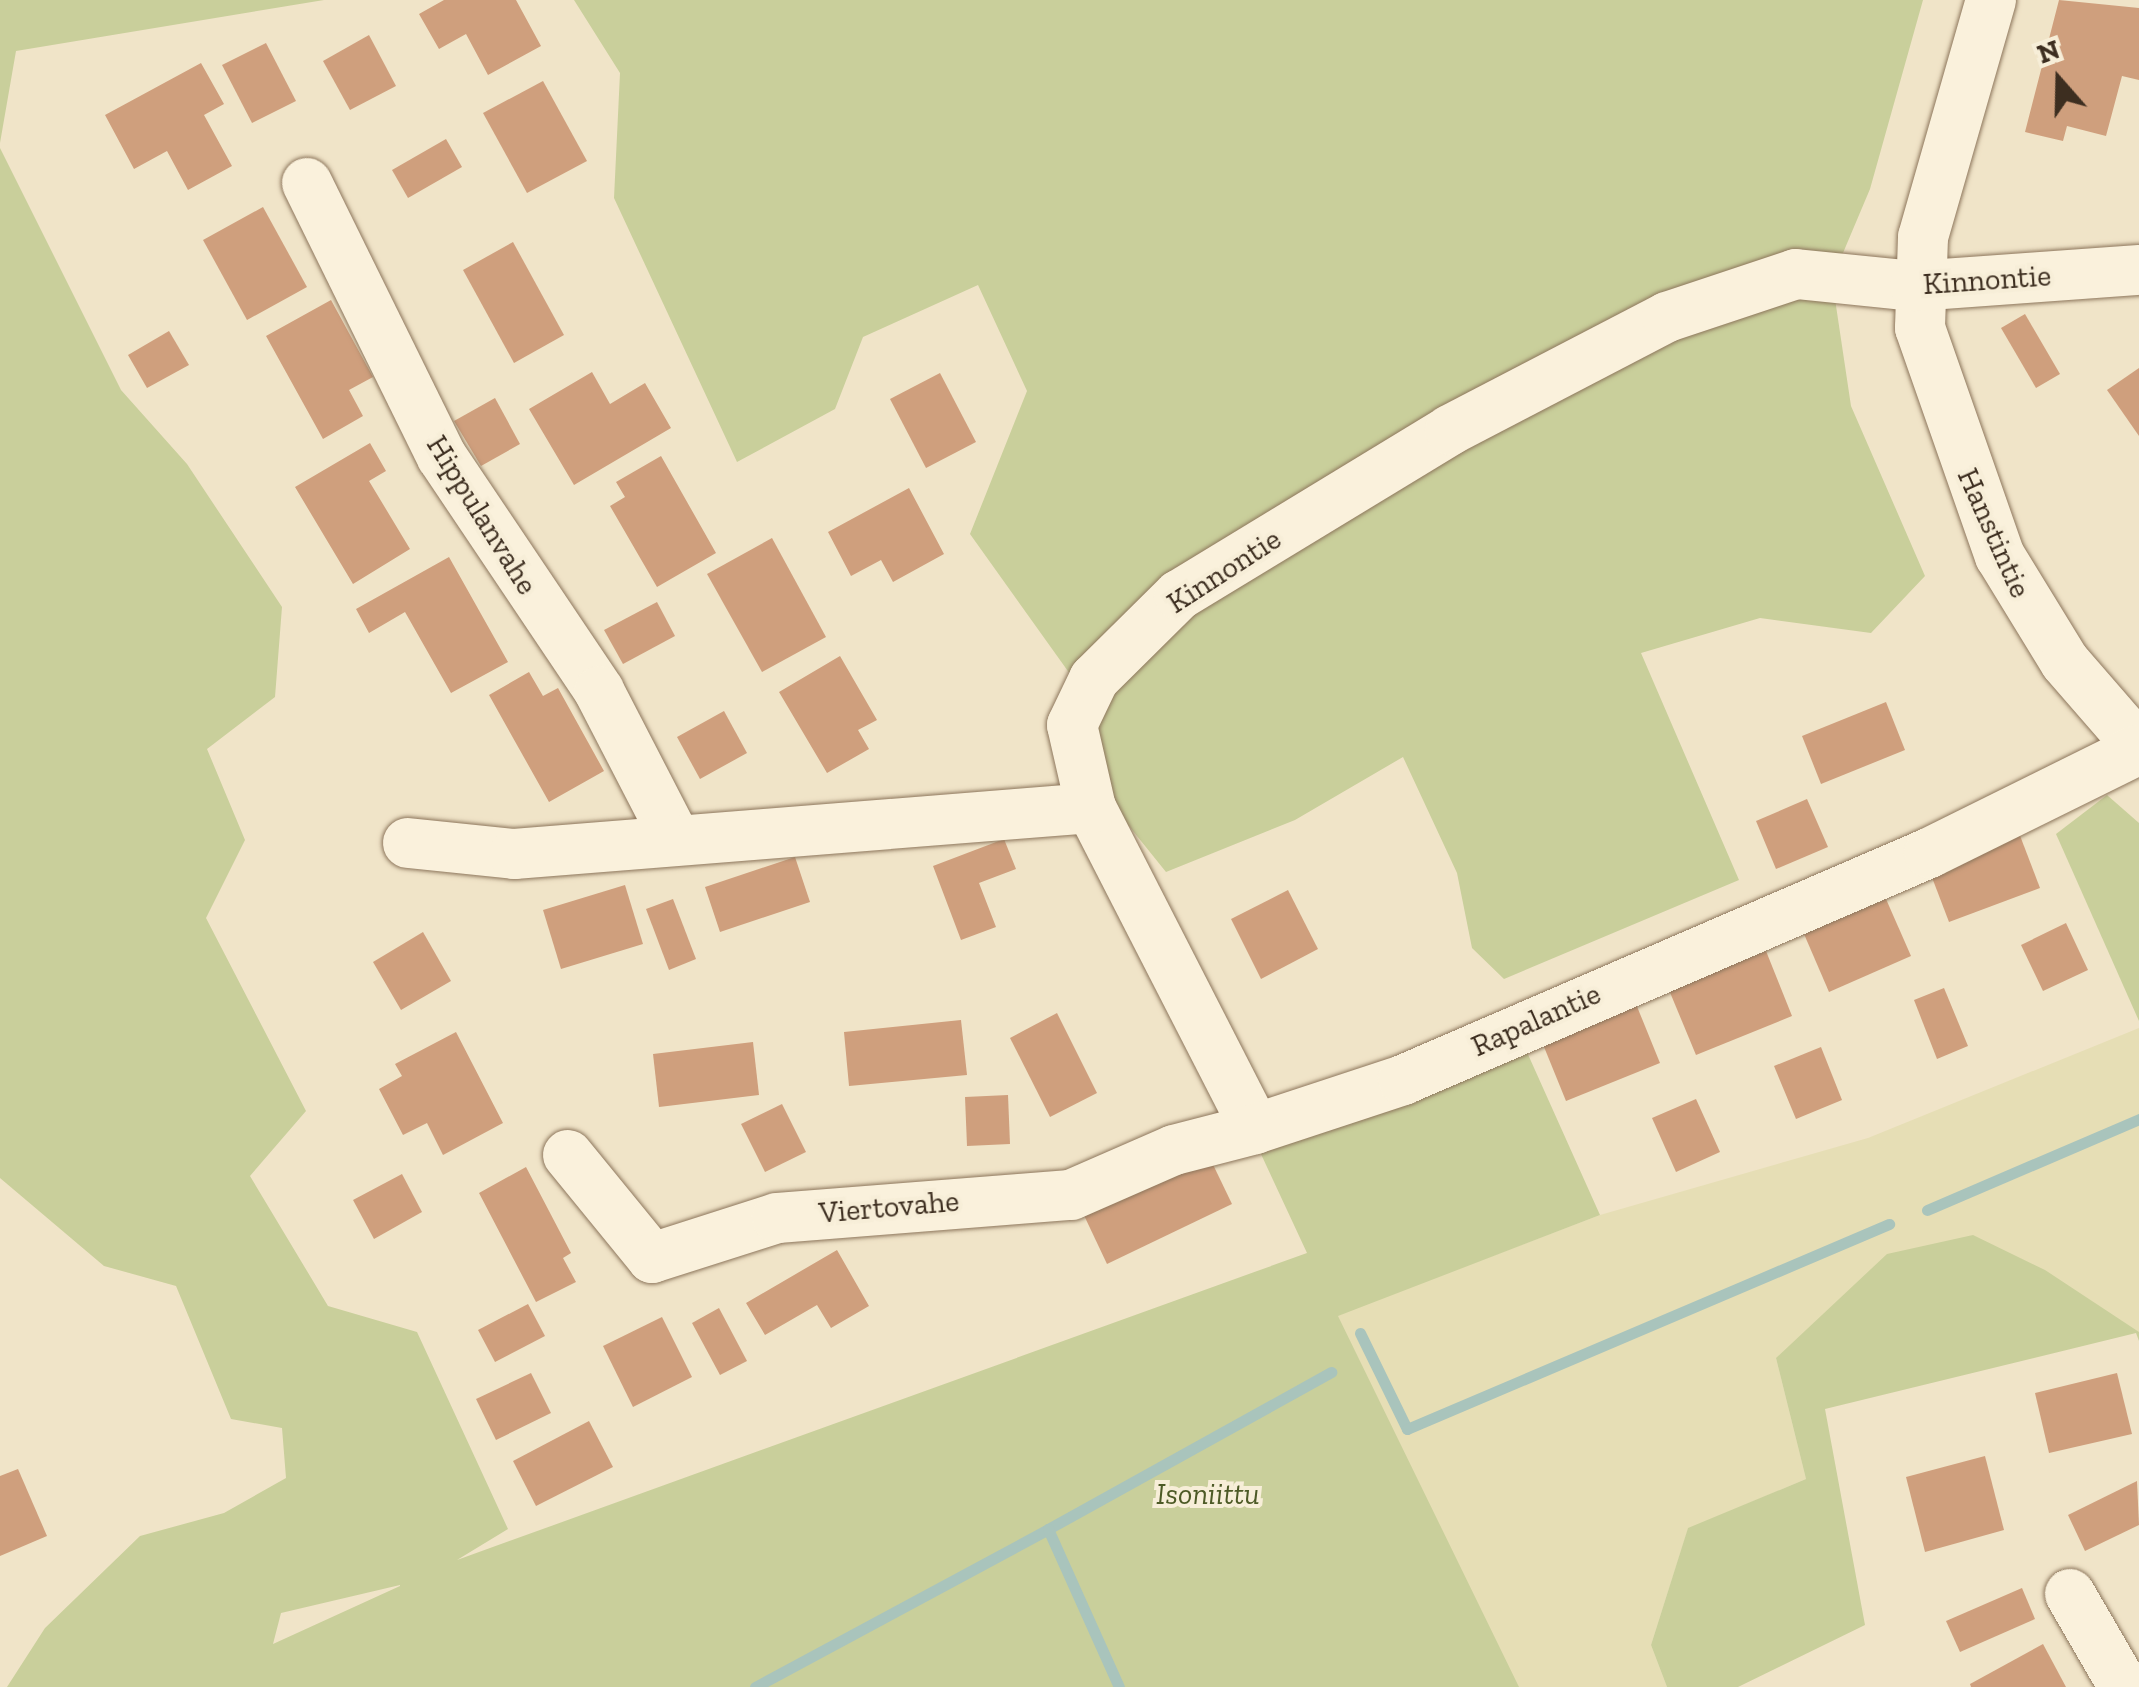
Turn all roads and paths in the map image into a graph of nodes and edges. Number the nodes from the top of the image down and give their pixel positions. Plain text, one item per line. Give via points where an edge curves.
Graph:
1 (1992, 0) edge
2 (307, 184) dead end
3 (2139, 270) edge
4 (1915, 286) junction
5 (2139, 748) edge
6 (1092, 808) junction
7 (674, 838) junction
8 (408, 844) dead end
9 (1254, 1129) junction
10 (568, 1155) dead end
11 (2070, 1594) dead end
12 (2124, 1687) edge

1 - 4 street
2 - 7 street, Hippulanvahe via 442,457 599,691
3 - 4 street, Kinnontie
4 - 5 street, Hanstintie via 1934,378 2000,556 2065,662
4 - 6 street, Kinnontie via 1796,274 1715,294 1450,430 1180,595 1094,679 1072,726
5 - 9 street, Rapalantie via 1929,854 1404,1080
6 - 7 street
6 - 9 street
7 - 8 street via 514,854
9 - 10 street, Viertovahe via 1174,1150 1071,1196 777,1218 652,1258
11 - 12 street

